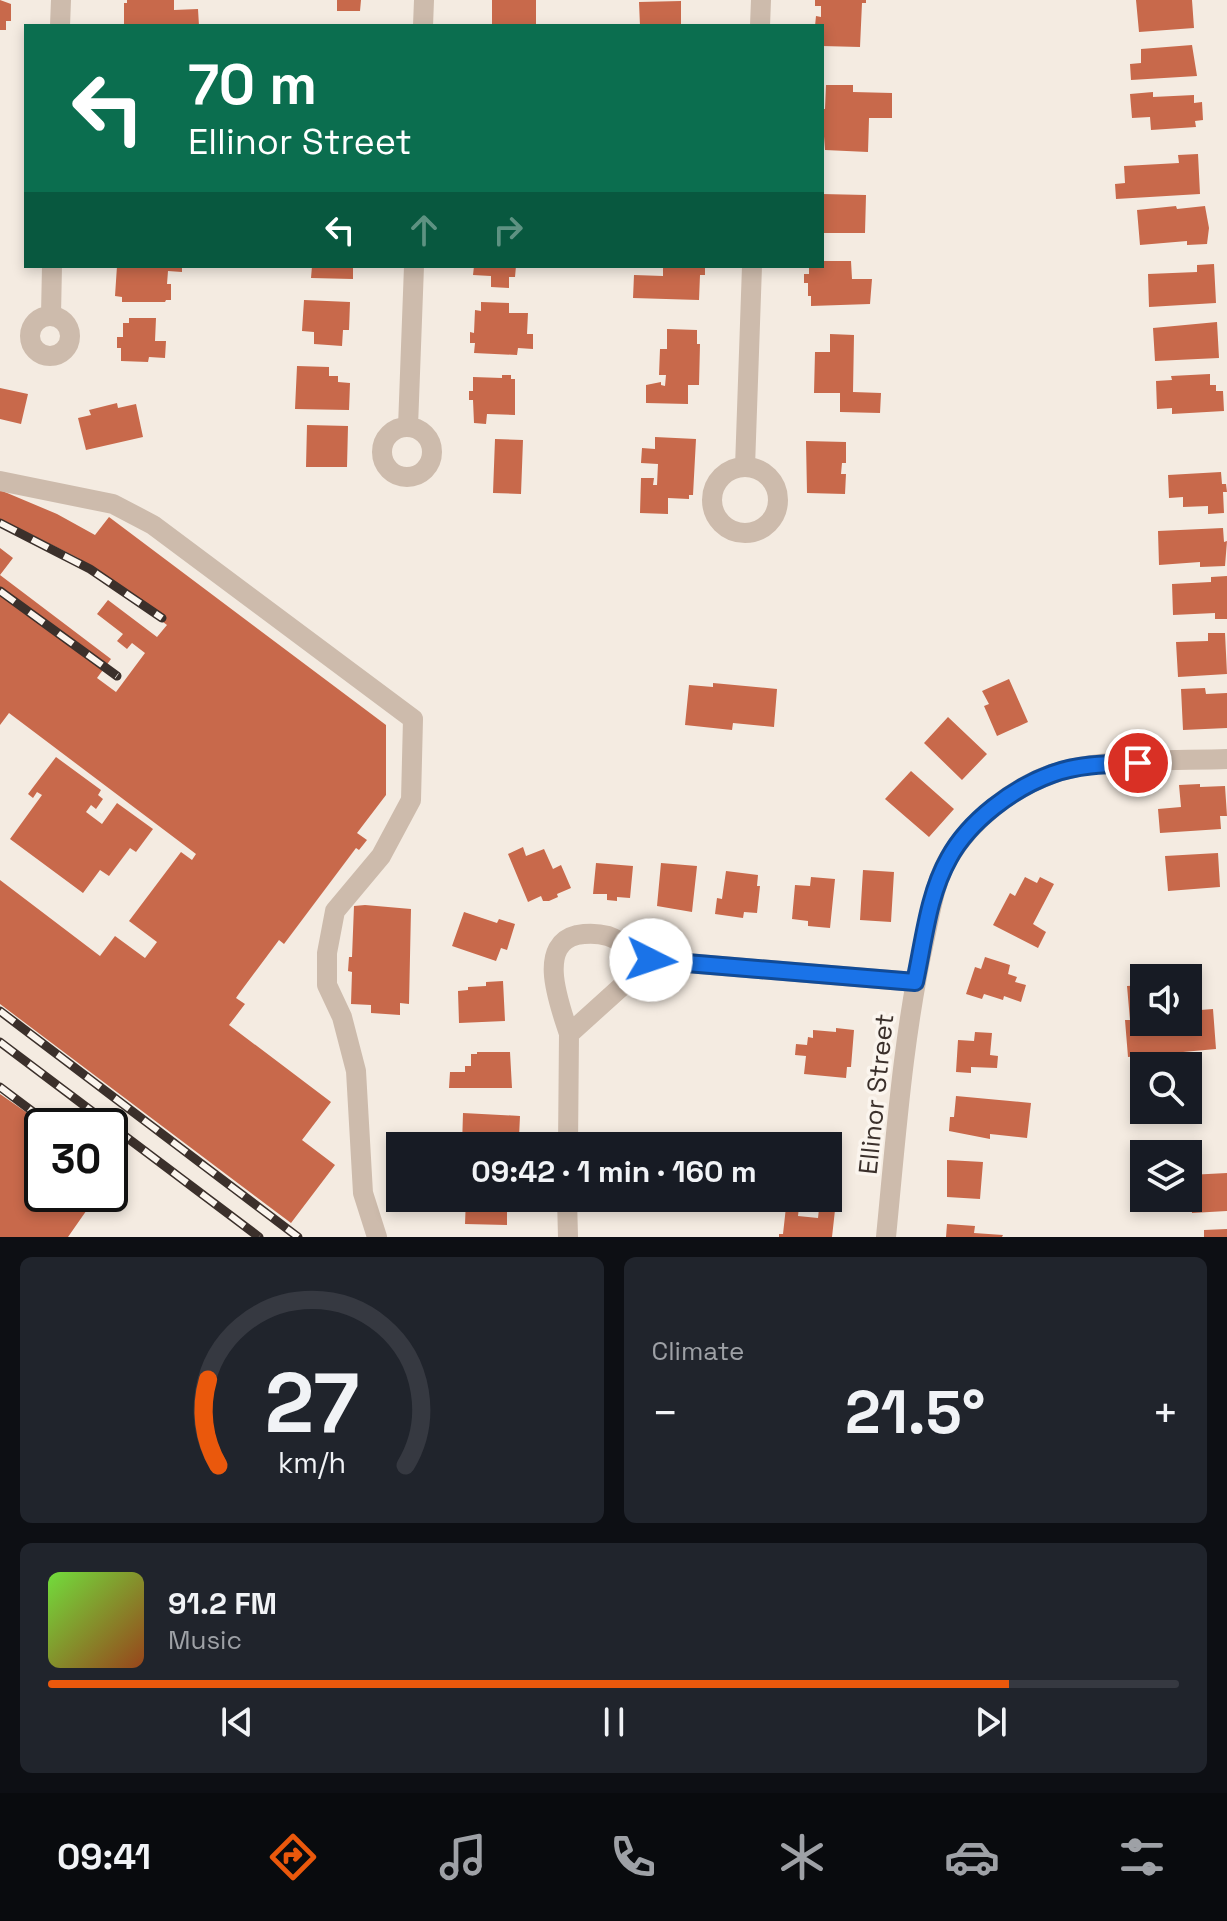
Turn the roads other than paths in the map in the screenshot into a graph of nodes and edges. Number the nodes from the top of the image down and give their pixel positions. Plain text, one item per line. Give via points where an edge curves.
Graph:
1 (61, 0) edge
2 (424, 0) edge
3 (761, 0) edge
4 (60, 24) edge
5 (423, 24) edge
6 (760, 24) edge
7 (52, 268) edge
8 (414, 268) edge
9 (752, 268) edge
10 (51, 315) dead end
11 (408, 427) dead end
12 (745, 467) dead end
13 (0, 481) edge
14 (1227, 759) edge
15 (651, 960) junction
16 (915, 982) junction
17 (569, 1034) junction
18 (568, 1132) edge
19 (567, 1212) edge
20 (377, 1237) edge
21 (568, 1237) edge
22 (886, 1237) edge

1 - 4 street
2 - 5 street
3 - 6 street
7 - 10 street
8 - 11 street
9 - 12 street
13 - 20 street via 113,504 153,525 413,719 411,800 381,856 335,911 327,953 327,985 356,1071 363,1193
14 - 16 street, Ellinor Street via 1103,764 1052,774 1005,798 949,856 935,891
15 - 16 street
15 - 17 street
15 - 17 street via 609,937 569,937 558,950 553,969
16 - 22 street, Ellinor Street
17 - 18 street
19 - 21 street

